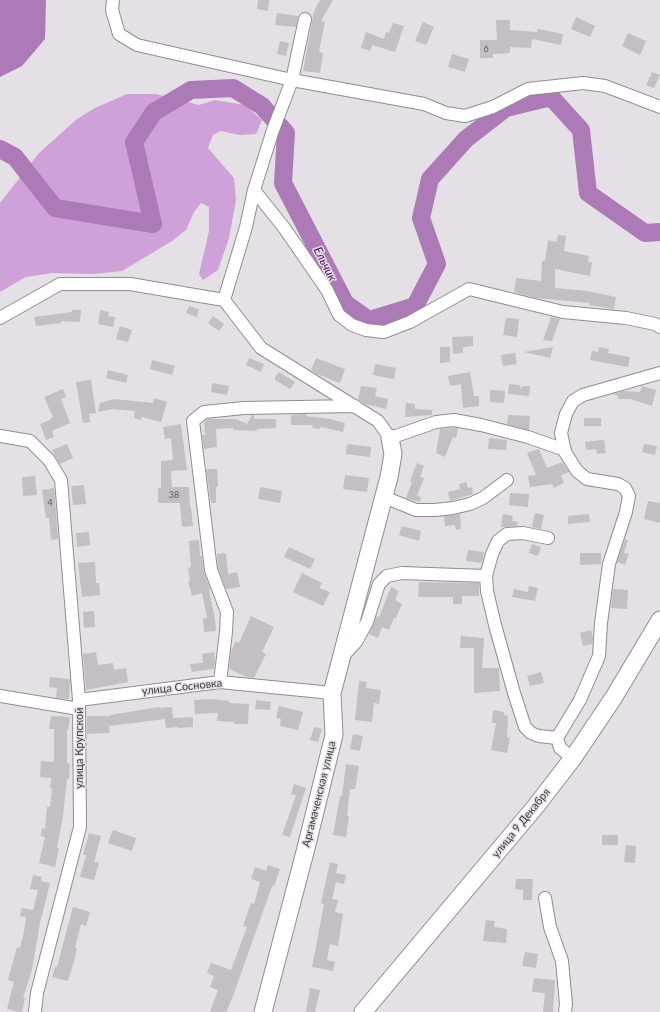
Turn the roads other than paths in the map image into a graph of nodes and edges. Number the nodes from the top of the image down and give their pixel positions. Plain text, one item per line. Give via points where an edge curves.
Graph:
1 (112, 0) edge
2 (305, 19) dead end
3 (292, 80) junction
4 (660, 107) edge
5 (254, 190) junction
6 (224, 300) junction
7 (0, 318) edge
8 (660, 327) edge
9 (660, 373) edge
10 (354, 406) junction
11 (0, 436) edge
12 (390, 438) junction
13 (565, 450) junction
14 (507, 480) dead end
15 (384, 497) junction
16 (548, 538) dead end
17 (486, 576) junction
18 (660, 620) edge
19 (341, 659) junction
20 (220, 682) junction
21 (332, 693) junction
22 (0, 696) edge
23 (79, 704) junction
24 (557, 738) junction
25 (573, 758) junction
26 (545, 898) dead end
27 (264, 1010) edge
28 (35, 1012) edge
29 (363, 1012) edge
30 (565, 1012) edge

1 - 3 street via 112,10 119,34 137,45
2 - 3 street
3 - 4 street via 424,104 465,116 493,107 528,89 583,83 605,86
3 - 5 street
5 - 6 street
5 - 8 street via 327,290 339,315 352,325 366,330 384,332 410,322 469,289 563,312 626,318
6 - 7 street via 130,284 60,284
6 - 10 street via 261,348
9 - 13 street via 583,395 573,402 566,414 561,434
10 - 12 street via 378,421
10 - 20 street via 244,408 204,412 193,421 211,570 227,612
11 - 23 street, улица Крупской via 30,441 49,460 61,480
12 - 13 street via 436,422 454,420 528,436
12 - 15 street, Аргамаченская улица via 393,454
13 - 24 street via 578,471 587,479 618,484 625,488 629,496 609,564 599,656 580,700
14 - 15 street via 483,498 453,508 416,510
15 - 19 street, Аргамаченская улица
16 - 17 street via 523,533 507,534 498,541
17 - 19 street via 402,573 387,576 378,584 367,622 356,642
17 - 24 street via 495,625 525,727 539,736
18 - 25 street, улица 9 Декабря via 614,697
19 - 21 street, Аргамаченская улица
20 - 21 street, улица Сосновка
20 - 23 street, улица Сосновка
21 - 27 street, Аргамаченская улица via 334,735
22 - 23 street, улица Сосновка
23 - 28 street, улица Крупской via 80,827 37,993
24 - 25 street via 560,748
25 - 29 street, улица 9 Декабря via 536,806
26 - 30 street via 550,927 562,961

